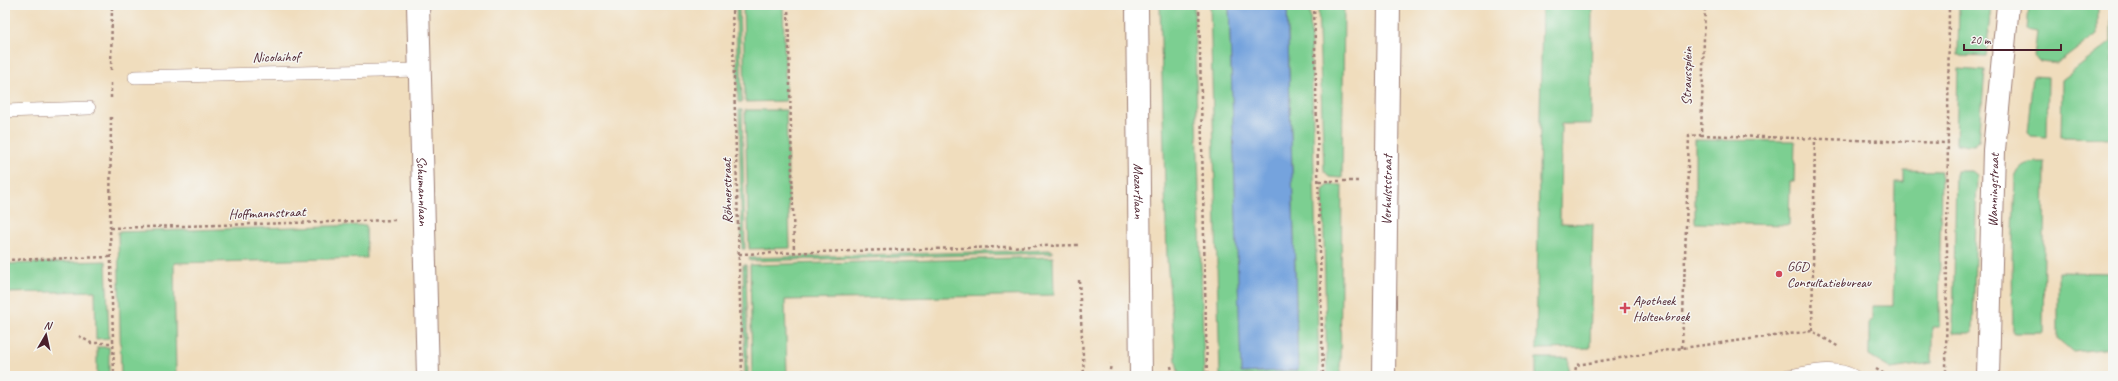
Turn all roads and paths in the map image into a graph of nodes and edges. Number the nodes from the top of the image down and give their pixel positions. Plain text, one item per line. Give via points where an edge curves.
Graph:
1 (112, 5) edge
2 (418, 5) edge
3 (732, 5) edge
4 (788, 5) edge
5 (1137, 5) edge
6 (1199, 5) edge
7 (1314, 5) edge
8 (1389, 5) edge
9 (1705, 5) edge
10 (1949, 5) edge
11 (2008, 5) edge
12 (419, 70) junction
13 (135, 77) dead end
14 (111, 100) dead end
15 (89, 108) dead end
16 (5, 111) edge
17 (111, 116) dead end
18 (1702, 135) junction
19 (1816, 138) junction
20 (1947, 143) junction
21 (1319, 181) junction
22 (1386, 181) junction
23 (424, 219) junction
24 (110, 228) junction
25 (1078, 245) dead end
26 (794, 252) junction
27 (739, 254) junction
28 (111, 257) junction
29 (5, 260) edge
30 (1079, 280) dead end
31 (1812, 331) junction
32 (78, 336) dead end
33 (113, 343) junction
34 (1682, 348) junction
35 (1844, 350) dead end
36 (1870, 365) dead end
37 (114, 376) edge
38 (428, 376) edge
39 (742, 376) edge
40 (1084, 376) edge
41 (1141, 376) edge
42 (1207, 376) edge
43 (1323, 376) edge
44 (1384, 376) edge
45 (1575, 376) edge
46 (1788, 376) edge
47 (1853, 376) edge
48 (1888, 376) edge
49 (1922, 376) edge
50 (1988, 376) edge

1 - 14 path
2 - 12 street, Schumannlaan
3 - 27 path, Röhnerstraat
4 - 26 path
5 - 41 street, Mozartlaan
6 - 42 path
7 - 21 path
8 - 22 street, Verhulststraat
9 - 18 path, Straussplein
10 - 20 path
11 - 50 street, Wanningstraat via 1994,150
12 - 13 lane, Nicolaihof
12 - 23 street, Schumannlaan
15 - 16 lane
17 - 24 path
18 - 19 path
18 - 34 path via 1688,136
19 - 20 path
19 - 31 path
20 - 49 path via 1946,372
21 - 22 path
21 - 43 path
22 - 44 street, Verhulststraat
23 - 24 path, Hoffmannstraat
23 - 38 street, Schumannlaan
24 - 28 path
25 - 26 path
26 - 27 path
27 - 39 path, Röhnerstraat
28 - 29 path
28 - 33 path
30 - 40 path
31 - 34 path
31 - 35 path
32 - 33 path via 91,343
33 - 37 path
34 - 45 path via 1576,365
36 - 48 path
46 - 47 lane via 1827,371

